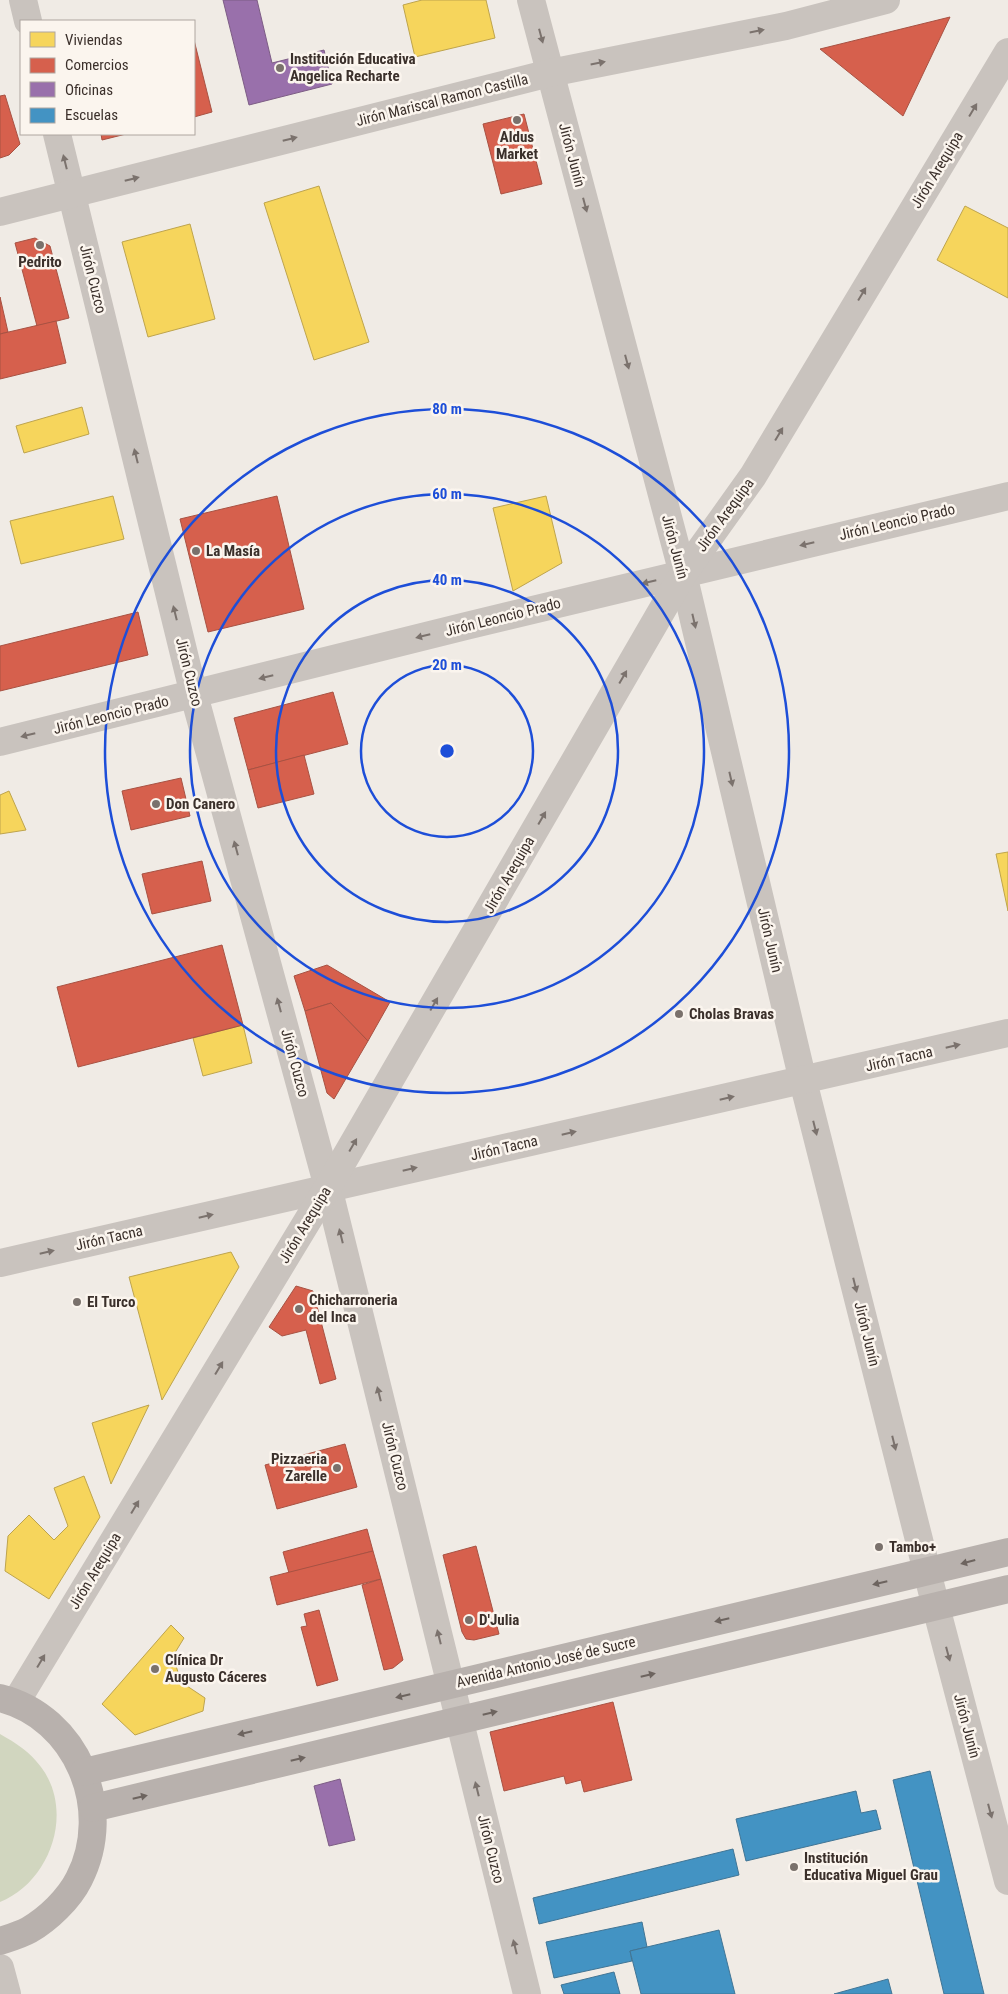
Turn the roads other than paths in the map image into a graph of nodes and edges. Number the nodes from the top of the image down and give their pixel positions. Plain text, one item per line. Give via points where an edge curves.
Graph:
1 (23, 0) edge
2 (532, 0) edge
3 (886, 0) edge
4 (28, 20) edge
5 (1008, 52) edge
6 (550, 73) junction
7 (57, 135) edge
8 (73, 194) junction
9 (0, 212) edge
10 (1008, 496) edge
11 (683, 574) junction
12 (194, 695) junction
13 (0, 742) edge
14 (1008, 1033) edge
15 (803, 1080) junction
16 (328, 1187) junction
17 (0, 1263) edge
18 (1008, 1552) edge
19 (927, 1572) junction
20 (1008, 1589) edge
21 (936, 1606) junction
22 (451, 1684) junction
23 (8, 1700) edge
24 (460, 1720) junction
25 (84, 1772) junction
26 (93, 1808) junction
27 (1008, 1881) edge
28 (0, 1941) edge
29 (0, 1968) edge
30 (7, 1994) edge
31 (527, 1994) edge

1 - 4 street
2 -> 6 street, Jirón Junín
6 -> 3 street, Jirón Mariscal Ramon Castilla via 786,26
11 -> 5 street, Jirón Arequipa via 754,476
8 -> 6 street, Jirón Mariscal Ramon Castilla
6 -> 11 street, Jirón Junín
8 -> 7 street, Jirón Cuzco
8 - 9 street, Jirón Mariscal Ramon Castilla
12 -> 8 street, Jirón Cuzco
10 -> 11 street, Jirón Leoncio Prado
11 -> 12 street, Jirón Leoncio Prado
11 -> 15 street, Jirón Junín
16 -> 11 street, Jirón Arequipa
12 -> 13 street, Jirón Leoncio Prado
16 -> 12 street, Jirón Cuzco
15 -> 14 street, Jirón Tacna
16 -> 15 street, Jirón Tacna
15 -> 19 street, Jirón Junín
17 -> 16 street, Jirón Tacna
22 -> 16 street, Jirón Cuzco
23 -> 16 street, Jirón Arequipa
18 -> 19 main road, Avenida Antonio José de Sucre
19 - 21 street, Jirón Junín
19 -> 22 main road, Avenida Antonio José de Sucre
20 - 21 main road
24 -> 21 main road
21 -> 27 street, Jirón Junín
22 - 24 street, Jirón Cuzco
22 -> 25 main road, Avenida Antonio José de Sucre
23 - 25 main road via 44,1719 68,1743
26 -> 24 main road
31 -> 24 street, Jirón Cuzco
25 - 26 main road
26 - 28 main road via 91,1844 79,1879 57,1908 28,1931
29 - 30 street

